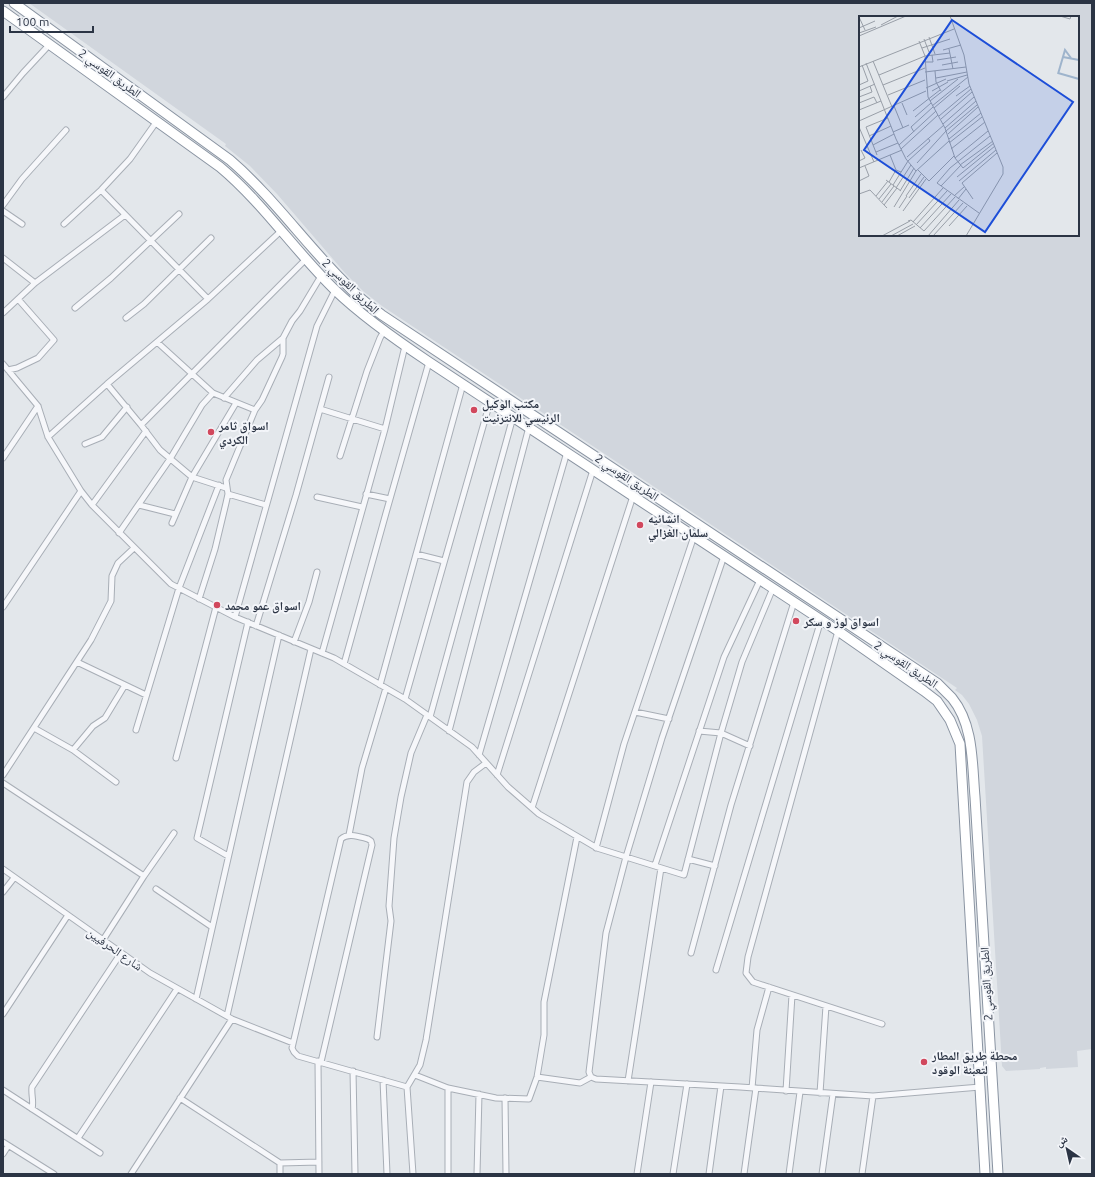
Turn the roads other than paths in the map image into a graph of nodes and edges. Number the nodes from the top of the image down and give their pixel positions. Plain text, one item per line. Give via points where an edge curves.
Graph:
1 (14, 3) edge
2 (3, 11) edge
3 (50, 44) junction
4 (3, 97) edge
5 (157, 121) junction
6 (66, 130) dead end
7 (101, 190) junction
8 (3, 205) edge
9 (3, 212) edge
10 (179, 214) dead end
11 (126, 215) junction
12 (22, 224) dead end
13 (64, 224) dead end
14 (282, 230) junction
15 (211, 238) dead end
16 (151, 241) junction
17 (3, 258) edge
18 (306, 259) junction
19 (179, 270) junction
20 (322, 276) junction
21 (35, 284) junction
22 (335, 290) junction
23 (18, 299) junction
24 (208, 299) junction
25 (75, 308) dead end
26 (3, 313) edge
27 (126, 318) dead end
28 (384, 331) junction
29 (283, 338) junction
30 (157, 342) junction
31 (405, 346) junction
32 (430, 362) junction
33 (3, 364) edge
34 (8, 370) junction
35 (192, 374) junction
36 (329, 377) dead end
37 (108, 384) junction
38 (463, 384) junction
39 (213, 393) junction
40 (224, 398) junction
41 (490, 402) junction
42 (236, 403) junction
43 (38, 406) junction
44 (127, 407) junction
45 (320, 409) junction
46 (255, 410) junction
47 (513, 416) junction
48 (353, 419) junction
49 (141, 425) junction
50 (529, 427) junction
51 (385, 429) junction
52 (146, 431) junction
53 (48, 437) junction
54 (85, 444) dead end
55 (567, 452) junction
56 (340, 456) dead end
57 (3, 458) edge
58 (170, 459) junction
59 (593, 470) junction
60 (192, 477) junction
61 (630, 479) junction
62 (218, 486) junction
63 (622, 489) junction
64 (644, 489) junction
65 (81, 491) junction
66 (227, 491) junction
67 (366, 494) junction
68 (317, 496) dead end
69 (635, 497) junction
70 (390, 499) junction
71 (92, 505) junction
72 (139, 505) junction
73 (266, 505) junction
74 (362, 508) junction
75 (176, 514) junction
76 (172, 523) dead end
77 (119, 533) junction
78 (694, 536) junction
79 (134, 548) junction
80 (416, 554) junction
81 (724, 556) junction
82 (444, 561) junction
83 (317, 572) dead end
84 (760, 580) junction
85 (179, 588) junction
86 (773, 588) junction
87 (199, 598) junction
88 (794, 602) junction
89 (3, 607) edge
90 (216, 607) junction
91 (235, 617) junction
92 (821, 620) junction
93 (248, 622) junction
94 (256, 626) junction
95 (838, 631) junction
96 (279, 635) junction
97 (294, 642) junction
98 (311, 649) junction
99 (322, 653) junction
100 (77, 662) junction
101 (344, 664) junction
102 (125, 685) junction
103 (380, 685) junction
104 (386, 688) junction
105 (146, 695) junction
106 (405, 699) junction
107 (635, 712) junction
108 (428, 716) junction
109 (668, 719) junction
110 (34, 728) junction
111 (136, 730) dead end
112 (449, 731) junction
113 (699, 731) junction
114 (721, 733) junction
115 (750, 746) junction
116 (73, 750) junction
117 (479, 755) junction
118 (176, 758) dead end
119 (486, 763) junction
120 (497, 774) junction
121 (3, 775) edge
122 (116, 782) dead end
123 (3, 783) edge
124 (532, 808) junction
125 (174, 834) dead end
126 (349, 835) junction
127 (577, 837) junction
128 (596, 848) junction
129 (228, 856) junction
130 (626, 857) junction
131 (688, 859) junction
132 (655, 865) junction
133 (715, 866) junction
134 (662, 868) junction
135 (3, 870) edge
136 (144, 876) junction
137 (14, 878) junction
138 (156, 889) dead end
139 (3, 892) edge
140 (68, 915) junction
141 (212, 927) junction
142 (103, 940) junction
143 (121, 953) junction
144 (691, 953) dead end
145 (716, 970) dead end
146 (769, 987) junction
147 (177, 989) junction
148 (792, 995) junction
149 (196, 999) junction
150 (826, 1006) junction
151 (3, 1014) edge
152 (227, 1016) junction
153 (232, 1019) junction
154 (882, 1024) dead end
155 (377, 1037) dead end
156 (978, 1039) junction
157 (990, 1040) junction
158 (293, 1043) junction
159 (319, 1062) junction
160 (979, 1065) junction
161 (991, 1067) junction
162 (353, 1072) junction
163 (415, 1075) junction
164 (537, 1077) junction
165 (591, 1077) junction
166 (383, 1080) junction
167 (628, 1081) junction
168 (650, 1082) junction
169 (687, 1084) junction
170 (721, 1086) junction
171 (407, 1087) junction
172 (980, 1087) junction
173 (448, 1088) junction
174 (754, 1088) junction
175 (3, 1090) edge
176 (786, 1091) junction
177 (800, 1092) junction
178 (820, 1093) junction
179 (479, 1094) junction
180 (833, 1094) junction
181 (873, 1096) junction
182 (180, 1098) junction
183 (505, 1098) junction
184 (32, 1109) junction
185 (78, 1138) junction
186 (3, 1142) edge
187 (8, 1146) junction
188 (100, 1153) dead end
189 (3, 1154) edge
190 (319, 1162) junction
191 (280, 1163) junction
192 (54, 1174) edge
193 (131, 1174) edge
194 (280, 1174) edge
195 (319, 1174) edge
196 (355, 1174) edge
197 (387, 1174) edge
198 (413, 1174) edge
199 (448, 1174) edge
200 (477, 1174) edge
201 (506, 1174) edge
202 (637, 1174) edge
203 (673, 1174) edge
204 (709, 1174) edge
205 (744, 1174) edge
206 (789, 1174) edge
207 (822, 1174) edge
208 (862, 1174) edge
209 (986, 1174) edge
210 (998, 1174) edge

1 - 61 highway, الطريق القوسي 2 via 236,165 363,301
2 - 3 highway, الطريق القوسي 2
3 - 4 street
3 - 5 highway, الطريق القوسي 2
5 - 7 street via 130,159
5 - 14 highway, الطريق القوسي 2 via 236,180
6 - 8 street via 22,179
7 - 11 street
7 - 13 street
9 - 12 street
10 - 16 street
11 - 16 street
11 - 21 street
14 - 18 highway, الطريق القوسي 2
14 - 24 street
15 - 19 street
16 - 19 street
16 - 25 street
17 - 21 street
18 - 20 highway, الطريق القوسي 2
18 - 35 street
19 - 24 street
19 - 27 street
20 - 22 highway, الطريق القوسي 2
20 - 29 street
21 - 23 street
22 - 28 highway, الطريق القوسي 2
22 - 73 street via 317,326
23 - 26 street
23 - 34 street via 54,340 38,358
24 - 30 street
28 - 31 highway, الطريق القوسي 2
28 - 48 street via 367,371
29 - 40 street via 257,360
29 - 46 street via 282,357
30 - 35 street
30 - 37 street
31 - 32 highway, الطريق القوسي 2
31 - 51 street
32 - 38 highway, الطريق القوسي 2
32 - 70 street
33 - 34 street
34 - 43 street
35 - 39 street
35 - 49 street
36 - 45 street
37 - 44 street
37 - 53 street
38 - 41 highway, الطريق القوسي 2
38 - 80 street
39 - 40 street
39 - 58 street via 202,405
40 - 42 street
41 - 47 highway, الطريق القوسي 2
41 - 82 street
42 - 46 street
42 - 60 street
43 - 53 street
43 - 57 street
44 - 49 street
44 - 54 street via 102,437
45 - 48 street
45 - 94 street
46 - 66 street via 226,480
47 - 50 highway, الطريق القوسي 2
47 - 108 street
48 - 51 street
48 - 56 street
49 - 52 street
50 - 55 highway, الطريق القوسي 2
50 - 112 street
51 - 67 street
52 - 58 street
52 - 71 street
53 - 65 street
55 - 59 highway, الطريق القوسي 2
55 - 117 street
58 - 60 street
58 - 72 street
59 - 63 highway, الطريق القوسي 2
59 - 120 street
60 - 62 street
60 - 75 street
61 - 63 highway
61 - 64 highway, الطريق القوسي 2
62 - 66 street
62 - 85 street
63 - 69 highway, الطريق القوسي 2
64 - 69 highway
64 - 157 highway, الطريق القوسي 2 via 937,683 960,711 970,740 975,790
65 - 71 street
65 - 89 street
66 - 73 street
66 - 87 street via 214,549
67 - 70 street
67 - 74 street
68 - 74 street
69 - 78 highway, الطريق القوسي 2
69 - 124 street
70 - 101 street
71 - 77 street
72 - 75 street
72 - 77 street
73 - 91 street
74 - 99 street
75 - 76 street
77 - 79 street
78 - 81 highway, الطريق القوسي 2
78 - 107 street
79 - 85 street via 171,584
79 - 100 street via 118,563 112,576 111,601
80 - 82 street
80 - 103 street
81 - 84 highway, الطريق القوسي 2
81 - 109 street
82 - 106 street
83 - 97 street
84 - 86 highway, الطريق القوسي 2
84 - 113 street via 724,657
85 - 87 street
85 - 105 street
86 - 88 highway, الطريق القوسي 2
86 - 114 street via 742,662
87 - 90 street
88 - 92 highway, الطريق القوسي 2
88 - 115 street
90 - 91 street
90 - 118 street
91 - 93 street
92 - 95 highway, الطريق القوسي 2
92 - 145 street
93 - 94 street
93 - 129 street via 197,838
94 - 96 street
95 - 146 street via 746,965 746,973 753,982
95 - 156 highway, الطريق القوسي 2 via 937,701 950,720 960,744
96 - 97 street
96 - 129 street
97 - 98 street
98 - 99 street
98 - 152 street
99 - 101 street
100 - 102 street
100 - 110 street
101 - 103 street
102 - 105 street
102 - 116 street via 105,718 92,726
103 - 104 street
104 - 106 street
104 - 126 street via 362,768
105 - 111 street
106 - 108 street
107 - 109 street
107 - 128 street
108 - 112 street
108 - 155 street via 411,753 394,838 389,906 391,921
109 - 130 street
110 - 116 street
110 - 121 street
112 - 117 street
113 - 114 street
113 - 132 street
114 - 115 street
114 - 131 street
115 - 133 street
116 - 122 street
117 - 119 street
119 - 120 street
119 - 163 street via 474,772 467,782 426,1040
120 - 124 street
123 - 136 street
124 - 127 street
125 - 136 street
126 - 158 street via 341,839
126 - 159 street via 368,839 372,845
127 - 128 street
127 - 164 street via 544,1002 544,1036
128 - 130 street
129 - 141 street
130 - 132 street
130 - 165 street via 606,933 589,1072
131 - 133 street
131 - 134 street via 684,875
132 - 134 street
133 - 144 street
134 - 167 street
135 - 137 street, شارع الحرفيين
136 - 142 street
137 - 139 street
137 - 140 street, شارع الحرفيين
138 - 141 street
140 - 142 street, شارع الحرفيين
140 - 151 street
141 - 149 street
142 - 143 street, شارع الحرفيين
143 - 147 street, شارع الحرفيين
143 - 184 street via 32,1087
146 - 148 street
146 - 174 street via 757,1030
147 - 149 street, شارع الحرفيين
147 - 185 street
148 - 150 street
148 - 176 street
149 - 152 street, شارع الحرفيين
150 - 154 street
150 - 178 street
152 - 153 street, شارع الحرفيين
153 - 158 street, شارع الحرفيين
153 - 182 street
156 - 157 highway via 979,1043 983,1044
156 - 160 highway, الطريق القوسي 2
157 - 161 highway, الطريق القوسي 2
158 - 159 street via 292,1048 298,1056
159 - 162 street
159 - 190 street
160 - 161 highway via 985,1062
160 - 172 highway, الطريق القوسي 2
161 - 210 highway, الطريق القوسي 2
162 - 166 street
162 - 196 street
163 - 171 street
163 - 173 street
164 - 165 street via 580,1083
164 - 183 street via 529,1099
165 - 167 street
166 - 171 street
166 - 197 street
167 - 168 street
168 - 169 street
168 - 202 street
169 - 170 street
169 - 203 street
170 - 174 street
170 - 204 street
171 - 198 street
172 - 181 street
172 - 209 highway, الطريق القوسي 2
173 - 179 street
173 - 199 street
174 - 176 street
174 - 205 street
175 - 184 street
176 - 177 street
177 - 178 street
177 - 206 street
178 - 180 street
179 - 183 street
179 - 200 street
180 - 181 street
180 - 207 street
181 - 208 street
182 - 191 street
182 - 193 street
183 - 201 street
184 - 185 street
185 - 188 street
186 - 187 street
187 - 189 street
187 - 192 street
190 - 191 street
190 - 195 street
191 - 194 street

